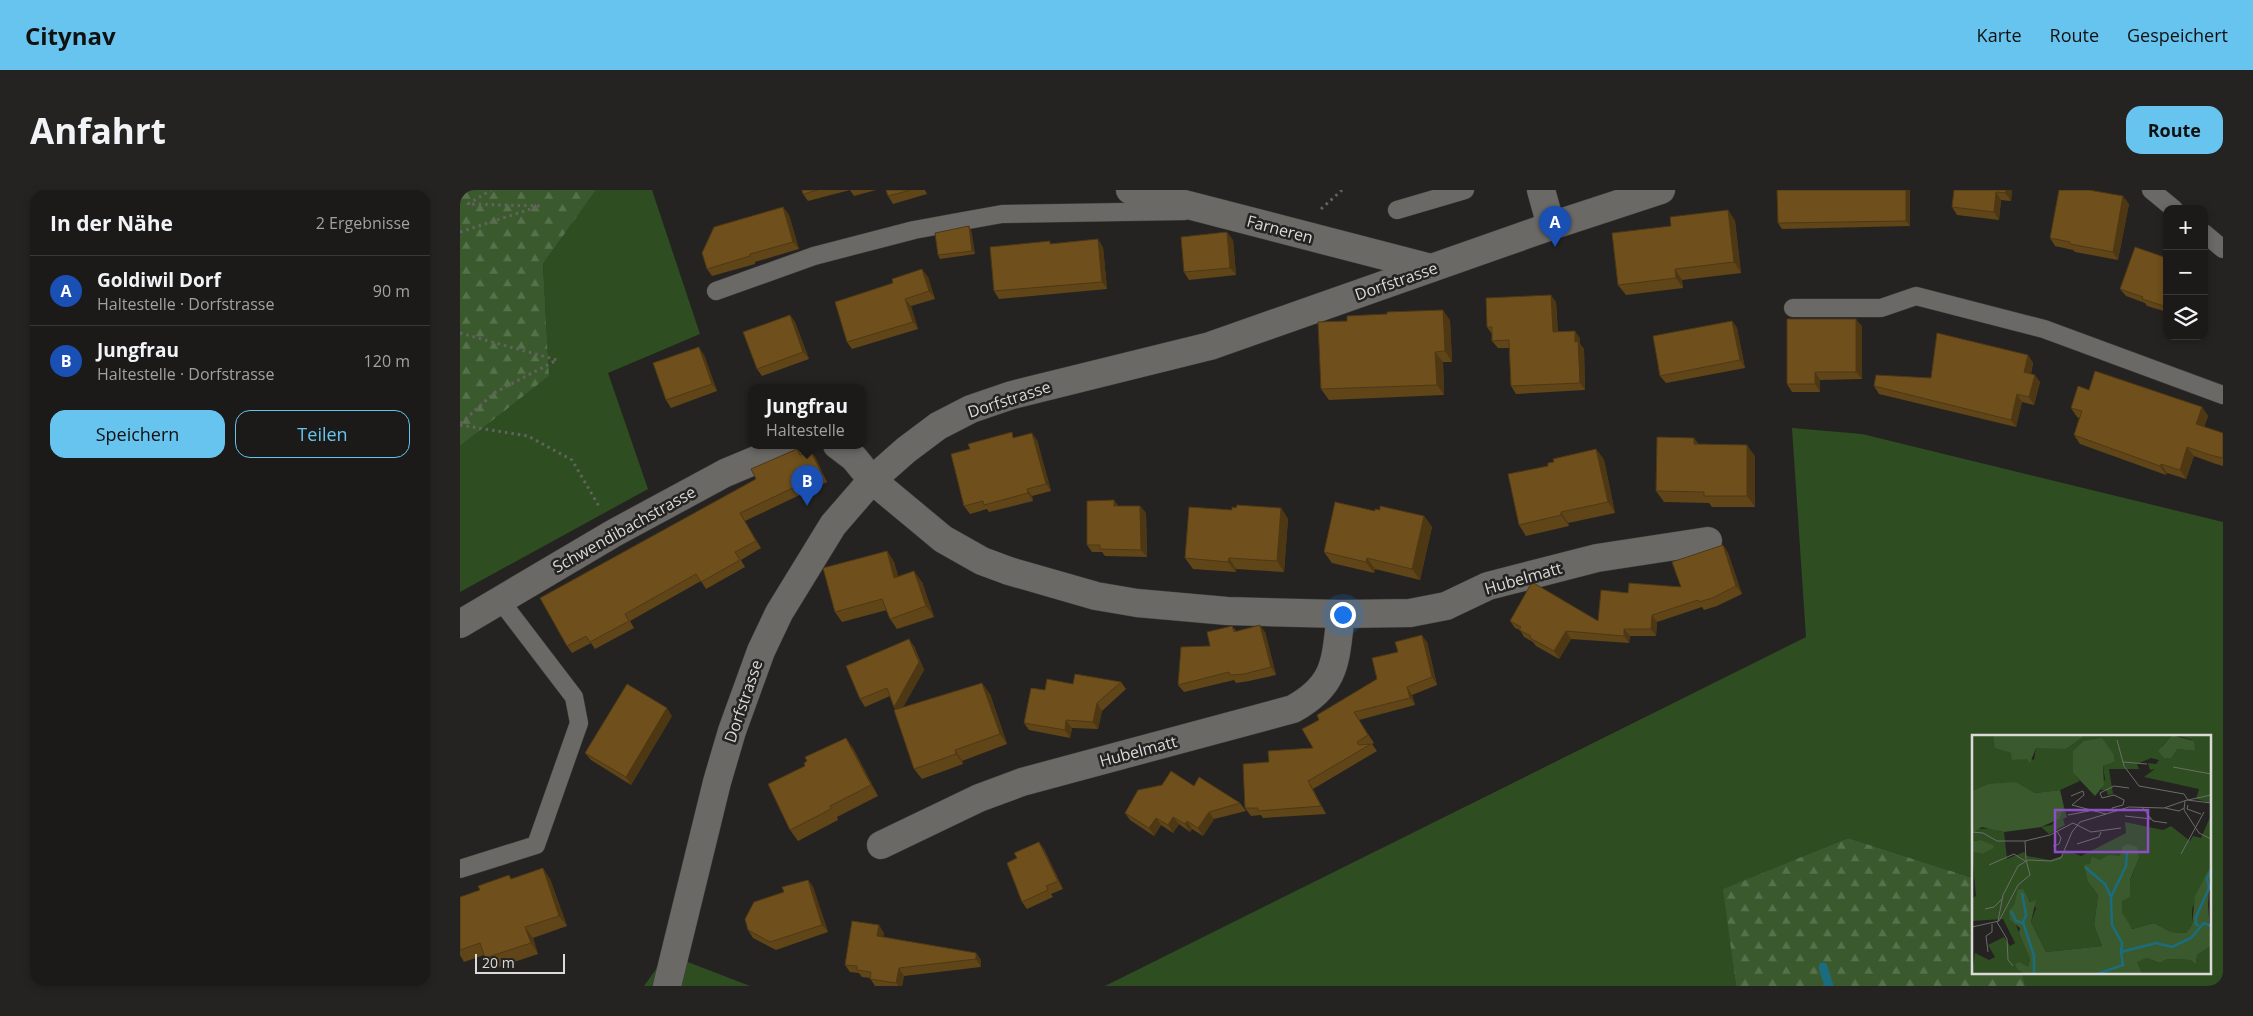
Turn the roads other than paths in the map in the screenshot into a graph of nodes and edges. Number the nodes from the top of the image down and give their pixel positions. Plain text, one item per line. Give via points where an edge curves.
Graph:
1 (1130, 190) edge
2 (1464, 190) edge
3 (1540, 190) edge
4 (1661, 190) edge
5 (2151, 190) edge
6 (2169, 205) edge
7 (1203, 209) junction
8 (1397, 210) dead end
9 (1551, 226) junction
10 (2208, 237) edge
11 (2223, 249) edge
12 (1431, 268) junction
13 (716, 291) dead end
14 (1793, 308) dead end
15 (2223, 395) edge
16 (782, 449) edge
17 (842, 449) edge
18 (872, 480) junction
19 (1708, 541) dead end
20 (500, 600) junction
21 (1341, 614) junction
22 (460, 624) edge
23 (881, 845) dead end
24 (460, 870) edge
25 (667, 986) edge

1 - 7 street, Farneren
2 - 8 lane
3 - 9 street
4 - 9 street, Dorfstrasse
5 - 6 lane
7 - 12 street, Farneren
7 - 13 lane via 1002,214 972,219 914,230 814,256
9 - 12 street, Dorfstrasse
10 - 11 lane
12 - 18 street, Dorfstrasse via 1210,346 1012,395 971,409 938,426
14 - 15 lane via 1881,308 1916,296 2044,329
16 - 20 street, Schwendibachstrasse via 725,473
17 - 18 street
18 - 21 street, Hubelmatt via 943,539 963,551 1039,580 1096,596 1137,603 1227,611
18 - 25 street, Dorfstrasse via 833,525 779,613 761,651 734,722 717,782
19 - 21 street, Hubelmatt via 1597,558 1488,586 1446,606 1410,613
20 - 22 street, Schwendibachstrasse
20 - 24 lane via 574,697 579,723 536,845
21 - 23 street, Hubelmatt via 1330,676 1321,689 1293,709 1022,782 979,798

